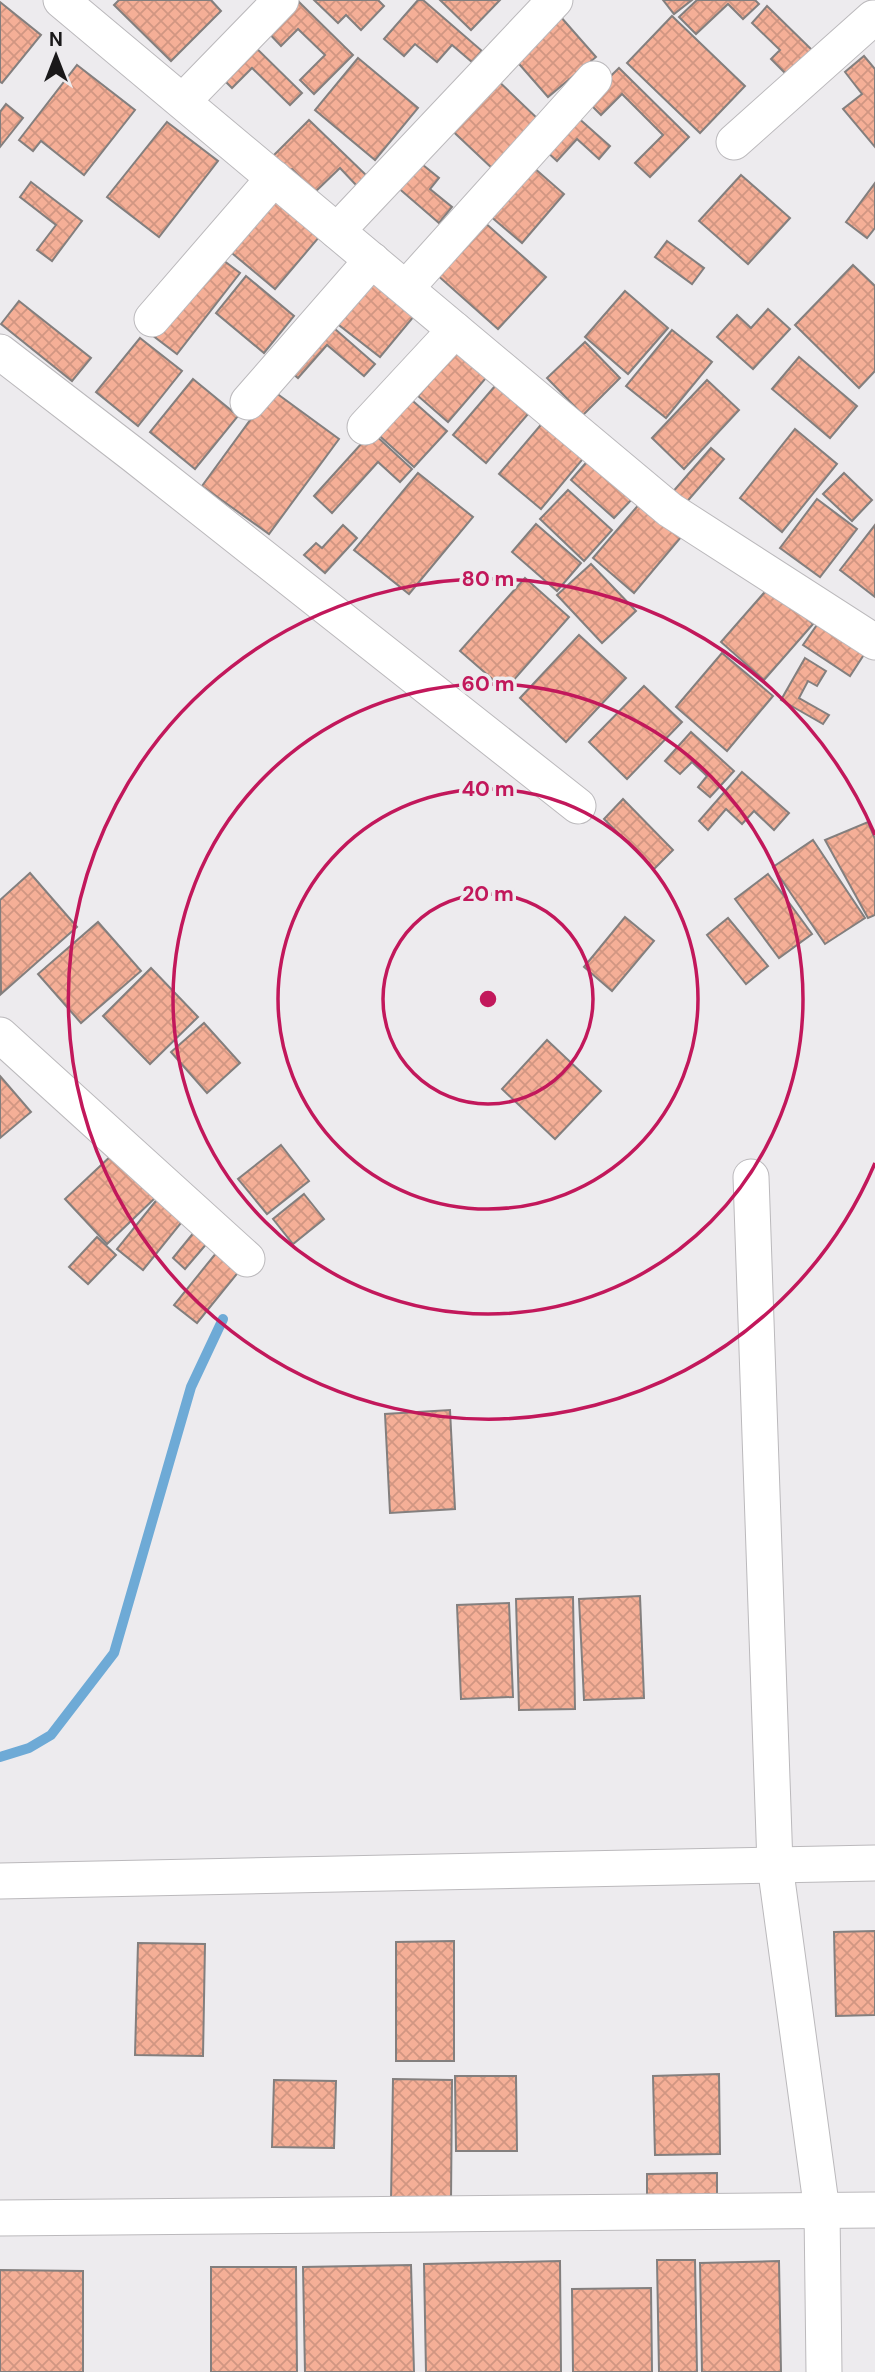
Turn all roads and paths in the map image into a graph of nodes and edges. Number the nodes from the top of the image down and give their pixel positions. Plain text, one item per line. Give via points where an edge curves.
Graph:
1 (61, 0) edge
2 (281, 0) edge
3 (555, 0) edge
4 (869, 12) edge
5 (594, 79) dead end
6 (183, 102) junction
7 (734, 142) dead end
8 (274, 178) junction
9 (337, 231) junction
10 (372, 260) junction
11 (406, 288) junction
12 (152, 319) dead end
13 (455, 330) junction
14 (0, 352) edge
15 (248, 402) dead end
16 (365, 427) dead end
17 (875, 642) edge
18 (578, 807) dead end
19 (0, 1035) edge
20 (751, 1177) dead end
21 (247, 1259) dead end
22 (875, 1863) edge
23 (775, 1865) junction
24 (0, 1881) edge
25 (875, 2210) edge
26 (822, 2211) junction
27 (0, 2218) edge
28 (824, 2372) edge

1 - 6 street
2 - 6 street
3 - 9 street
4 - 7 street
5 - 11 street
6 - 8 street
8 - 9 street
8 - 12 street
9 - 10 street
10 - 11 street
10 - 15 street
11 - 13 street
13 - 16 street
13 - 17 street via 670,510
14 - 18 street
19 - 21 street
20 - 23 street
22 - 23 street
23 - 24 street
23 - 26 street
25 - 26 street
26 - 27 street
26 - 28 street

